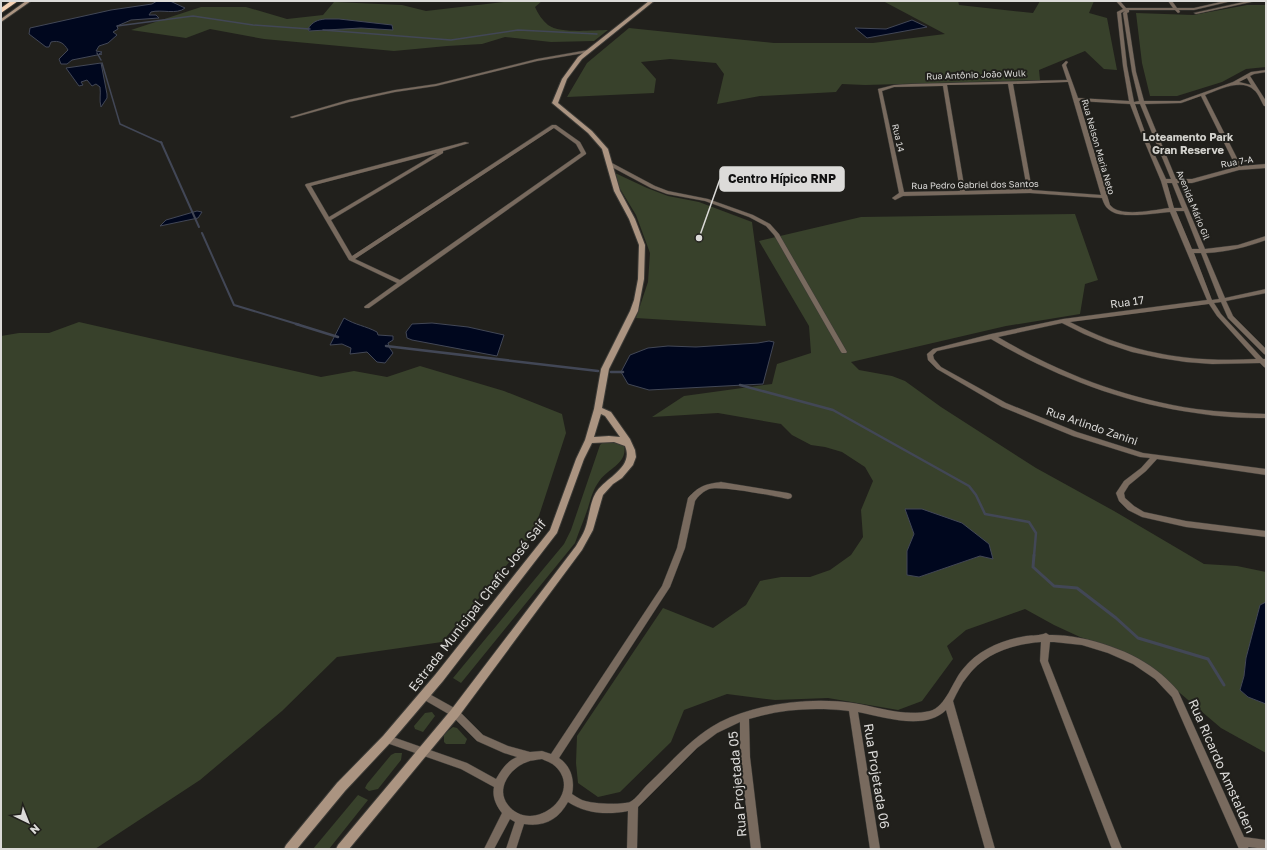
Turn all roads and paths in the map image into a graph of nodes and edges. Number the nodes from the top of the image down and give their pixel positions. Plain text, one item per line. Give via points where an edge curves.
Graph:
1 (6, 1) edge
2 (15, 1) edge
3 (29, 1) edge
4 (652, 1) edge
5 (1118, 1) edge
6 (1170, 1) edge
7 (1254, 1) edge
8 (1260, 1) edge
9 (1266, 1) edge
10 (1224, 2) edge
11 (1231, 3) edge
12 (1, 5) edge
13 (1126, 10) junction
14 (1, 11) edge
15 (1177, 11) junction
16 (1, 21) edge
17 (1120, 25) junction
18 (1127, 26) junction
19 (1122, 43) junction
20 (1129, 44) junction
21 (588, 51) junction
22 (1066, 62) dead end
23 (1126, 71) junction
24 (1266, 71) edge
25 (1134, 72) junction
26 (1248, 76) junction
27 (1069, 81) junction
28 (1010, 82) junction
29 (1235, 83) junction
30 (945, 84) junction
31 (884, 88) joint
32 (1258, 90) junction
33 (1203, 95) junction
34 (1076, 98) junction
35 (1187, 100) junction
36 (1132, 103) junction
37 (1142, 103) junction
38 (1266, 105) edge
39 (1211, 110) junction
40 (292, 117) dead end
41 (1145, 138) junction
42 (1158, 139) junction
43 (467, 143) dead end
44 (450, 147) junction
45 (610, 164) junction
46 (1266, 166) edge
47 (1239, 168) junction
48 (1164, 181) junction
49 (1176, 182) junction
50 (1030, 191) junction
51 (963, 193) junction
52 (902, 194) junction
53 (1105, 197) junction
54 (895, 198) dead end
55 (1172, 209) junction
56 (1186, 209) junction
57 (328, 220) junction
58 (1266, 238) edge
59 (1190, 251) junction
60 (1204, 251) junction
61 (350, 259) junction
62 (401, 283) junction
63 (1266, 291) edge
64 (1223, 300) junction
65 (1210, 301) junction
66 (367, 307) dead end
67 (1063, 321) junction
68 (991, 336) junction
69 (1243, 341) junction
70 (1253, 341) junction
71 (844, 352) dead end
72 (1266, 353) edge
73 (930, 354) joint
74 (1264, 362) edge
75 (598, 409) junction
76 (1266, 416) edge
77 (589, 440) junction
78 (629, 445) junction
79 (1155, 457) junction
80 (1266, 472) edge
81 (788, 496) dead end
82 (1266, 534) edge
83 (1046, 637) junction
84 (424, 695) junction
85 (948, 701) junction
86 (853, 707) junction
87 (455, 713) junction
88 (744, 717) junction
89 (387, 738) junction
90 (423, 752) junction
91 (529, 756) junction
92 (553, 759) junction
93 (499, 785) junction
94 (567, 796) junction
95 (632, 805) junction
96 (508, 812) junction
97 (521, 819) junction
98 (1243, 845) edge
99 (1266, 845) edge
100 (290, 849) edge
101 (342, 849) edge
102 (488, 849) edge
103 (511, 849) edge
104 (632, 849) edge
105 (756, 849) edge
106 (875, 849) edge
107 (990, 849) edge
108 (1117, 849) edge

1 - 12 highway
2 - 14 highway
3 - 16 street
4 - 21 street
5 - 13 street
6 - 15 street
7 - 11 street
8 - 9 street
10 - 11 street
10 - 15 street
11 - 15 street via 1206,12
13 - 15 street
13 - 17 street, Avenida Mário Gil via 1119,12
13 - 18 street, Avenida Mário Gil
17 - 18 street
17 - 19 street, Avenida Mário Gil
18 - 20 street, Avenida Mário Gil
19 - 20 street
19 - 23 street, Avenida Mário Gil
20 - 25 street, Avenida Mário Gil
21 - 40 street via 537,60 436,85 348,101
21 - 45 street, Estrada Municipal Chafic José Saif via 571,68 555,103 590,132 605,149
22 - 27 street, Rua Nelson Maria Neto via 1064,65
23 - 25 street
23 - 36 street, Avenida Mário Gil
24 - 26 street
25 - 37 street, Avenida Mário Gil
26 - 29 street
26 - 32 street
27 - 28 street, Rua Antônio João Wulk
27 - 34 street, Rua Nelson Maria Neto
28 - 30 street, Rua Antônio João Wulk
28 - 50 street
29 - 32 street
29 - 33 street
30 - 31 street, Rua Antônio João Wulk via 911,84
30 - 51 street
31 - 52 street, Rua 14 via 880,90 880,95
32 - 38 street
33 - 35 street
33 - 39 street
34 - 36 street
34 - 53 street, Rua Nelson Maria Neto
35 - 37 street via 1176,103
35 - 39 street via 1200,102
36 - 37 street
36 - 41 street, Avenida Mário Gil
37 - 42 street, Avenida Mário Gil
39 - 47 street
41 - 42 street
41 - 48 street, Avenida Mário Gil
42 - 49 street, Avenida Mário Gil
43 - 44 street
44 - 57 street
44 - 57 street via 308,185
45 - 71 street via 653,187 706,200 768,225 776,234
45 - 75 street, Estrada Municipal Chafic José Saif via 617,191 642,245 641,279 634,311 605,369
46 - 47 street, Rua 7-A
47 - 49 street, Rua 7-A
48 - 49 street, Rua 7-A
48 - 55 street, Avenida Mário Gil
49 - 56 street, Avenida Mário Gil
50 - 51 street, Rua Pedro Gabriel dos Santos
50 - 53 street, Rua Pedro Gabriel dos Santos
51 - 52 street, Rua Pedro Gabriel dos Santos
52 - 54 street, Rua Pedro Gabriel dos Santos
53 - 55 street, Rua Nelson Maria Neto via 1107,205 1117,212
55 - 56 street, Rua Nelson Maria Neto
55 - 59 street, Avenida Mário Gil
56 - 60 street, Avenida Mário Gil
57 - 61 street
58 - 60 street via 1234,247
59 - 60 street
59 - 65 street, Avenida Mário Gil
60 - 64 street, Avenida Mário Gil
61 - 62 street
61 - 62 street via 554,126 578,143 584,153
62 - 66 street
63 - 64 street, Rua 17
64 - 65 street, Rua 17
64 - 70 street, Avenida Mário Gil via 1230,317
65 - 67 street, Rua 17
65 - 69 street, Avenida Mário Gil
67 - 68 street, Rua 17
67 - 74 street via 1103,340 1164,358 1202,362
68 - 73 street, Rua 17 via 935,350
68 - 76 street via 1055,370 1104,389 1196,411
69 - 70 street
69 - 74 street, Avenida Mário Gil
70 - 72 street, Avenida Mário Gil
73 - 79 street, Rua Arlindo Zanini via 931,360 939,368 1004,405 1075,434
75 - 77 street, Estrada Municipal Chafic José Saif
75 - 78 street via 608,414
77 - 78 street via 614,439
77 - 84 street, Estrada Municipal Chafic José Saif via 554,531
78 - 87 street via 630,463 620,476 599,494 589,530 579,548
79 - 80 street, Rua Arlindo Zanini
79 - 82 street via 1142,472 1122,488 1122,499 1131,508 1142,514 1186,524
81 - 92 street via 721,485 708,486 696,494 690,504 681,548 666,587
83 - 85 street, Rua Ricardo Amstalden via 1014,641 987,652 970,666
83 - 98 street, Rua Ricardo Amstalden via 1088,643 1116,653 1169,685
83 - 108 street via 1044,662
84 - 87 street
84 - 89 street, Estrada Municipal Chafic José Saif
85 - 86 street, Rua Ricardo Amstalden via 937,713 914,717
85 - 107 street
86 - 88 street, Rua Ricardo Amstalden via 805,704
86 - 106 street, Rua Projetada 06
87 - 90 street
87 - 91 street via 480,738
88 - 95 street, Rua Ricardo Amstalden via 708,733
88 - 105 street, Rua Projetada 05 via 745,757
89 - 90 street
89 - 100 street, Estrada Municipal Chafic José Saif via 341,787
90 - 93 street via 464,766
90 - 101 street
91 - 92 street via 542,755
91 - 93 street via 506,769
92 - 94 street via 562,766 567,775
93 - 96 street via 500,799
94 - 95 street via 582,805 598,808
94 - 97 street via 553,814 537,820
95 - 104 street
96 - 97 street
96 - 102 street
97 - 103 street
98 - 99 street

